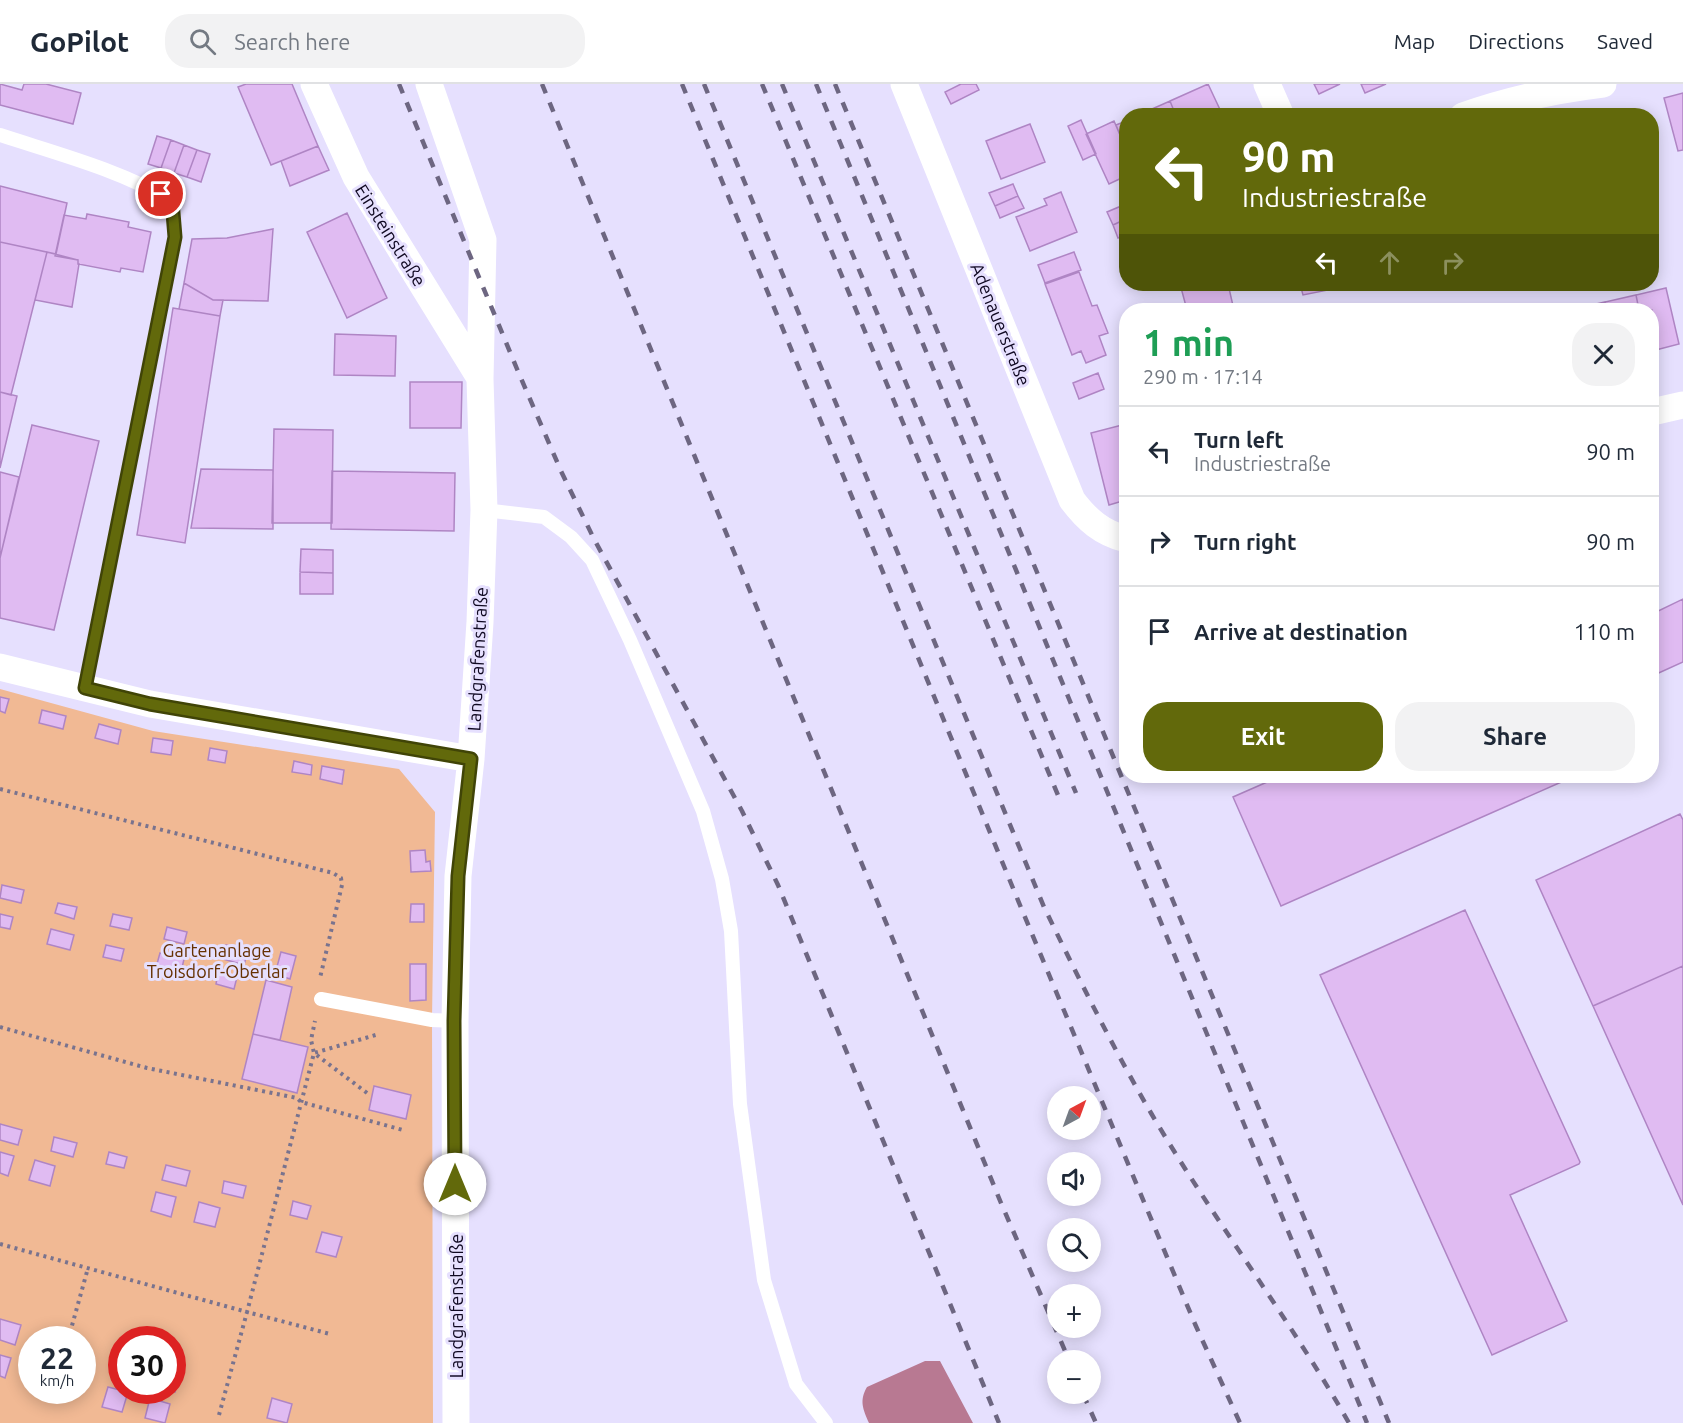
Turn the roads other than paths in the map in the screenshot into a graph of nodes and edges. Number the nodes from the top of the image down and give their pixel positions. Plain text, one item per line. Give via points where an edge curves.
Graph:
1 (314, 84) edge
2 (429, 84) edge
3 (904, 84) edge
4 (1267, 84) edge
5 (1603, 84) edge
6 (1278, 108) edge
7 (1486, 108) edge
8 (0, 135) edge
9 (480, 379) junction
10 (1683, 405) edge
11 (1659, 410) edge
12 (484, 510) junction
13 (1119, 537) edge
14 (0, 667) edge
15 (85, 688) junction
16 (471, 759) junction
17 (321, 999) road end
18 (454, 1021) junction
19 (456, 1423) edge
20 (826, 1423) edge

1 - 9 street, Einsteinstraße via 356,177
2 - 9 street, Landgrafenstraße via 483,240
3 - 13 street, Adenauerstraße via 1072,501 1097,528
4 - 6 street
5 - 7 street via 1552,90
8 - 15 lane via 124,178 172,201 175,237
9 - 12 street, Landgrafenstraße
10 - 11 street
12 - 16 street, Landgrafenstraße
12 - 20 lane via 544,517 571,537 592,560 703,811 722,879 731,931 740,1104 764,1280 796,1384
14 - 15 street
15 - 16 street via 150,704
16 - 18 street, Landgrafenstraße via 458,876
17 - 18 lane
18 - 19 street, Landgrafenstraße

